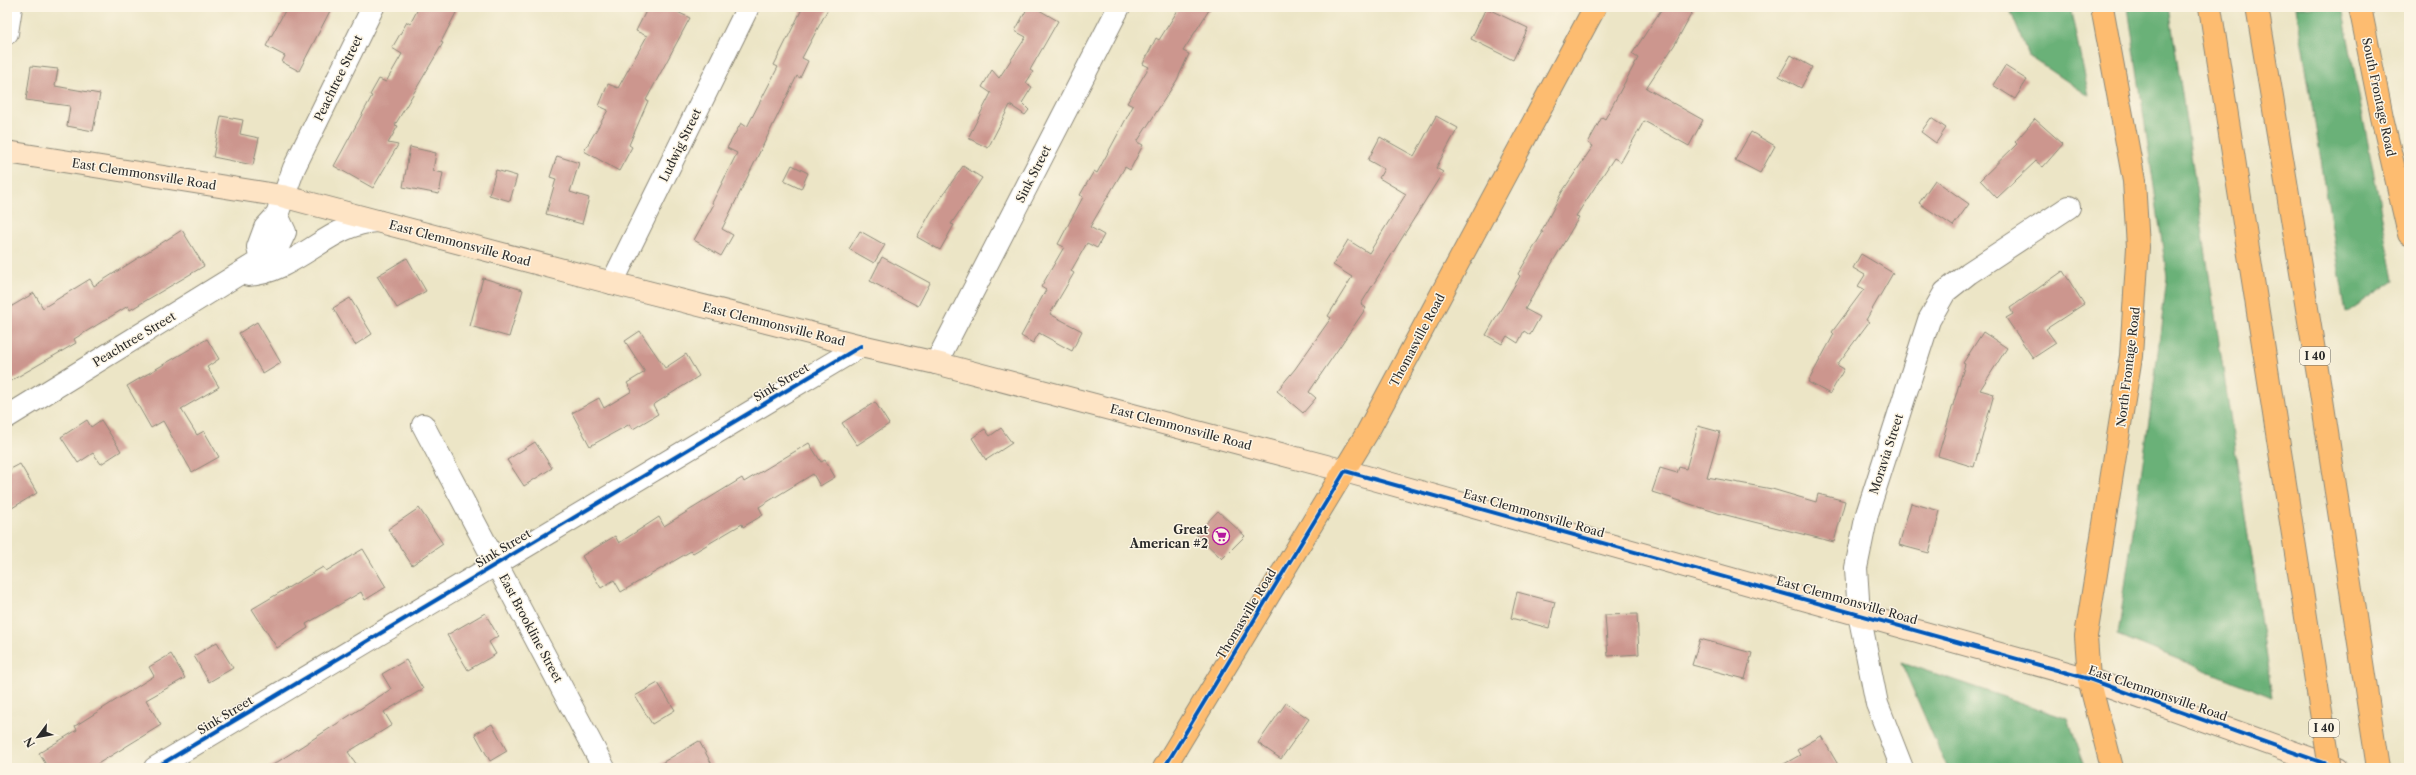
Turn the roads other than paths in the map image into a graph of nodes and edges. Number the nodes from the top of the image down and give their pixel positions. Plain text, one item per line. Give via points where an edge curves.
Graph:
1 (11, 7) edge
2 (373, 7) edge
3 (748, 7) edge
4 (1119, 7) edge
5 (1595, 7) edge
6 (2102, 7) edge
7 (2210, 7) edge
8 (2257, 7) edge
9 (2360, 7) edge
10 (7, 33) edge
11 (7, 152) edge
12 (280, 206) junction
13 (2069, 207) dead end
14 (378, 221) junction
15 (2409, 234) edge
16 (237, 276) junction
17 (612, 283) junction
18 (861, 346) junction
19 (936, 363) junction
20 (7, 417) edge
21 (423, 425) dead end
22 (1344, 471) junction
23 (497, 564) junction
24 (1859, 614) junction
25 (2089, 679) junction
26 (155, 768) edge
27 (604, 768) edge
28 (1164, 768) edge
29 (1902, 768) edge
30 (2112, 768) edge
31 (2330, 768) edge
32 (2337, 768) edge
33 (2378, 768) edge

1 - 10 street
2 - 12 street, Peachtree Street
3 - 17 street, Ludwig Street
4 - 19 street, Sink Street
5 - 22 main road, Thomasville Road
6 - 25 main road, North Frontage Road via 2134,181 2138,248 2132,356 2086,636
7 - 31 main road, I 40, bridge
8 - 33 main road, I 40 via 2321,393
9 - 15 main road, South Frontage Road
11 - 12 main road, East Clemmonsville Road
12 - 14 main road, East Clemmonsville Road
12 - 16 street, Peachtree Street via 285,232 276,251
13 - 24 street, Moravia Street via 1944,292 1929,320 1867,514 1856,568
14 - 16 street via 352,225 282,267 260,274
14 - 17 main road, East Clemmonsville Road
16 - 20 street, Peachtree Street
17 - 18 main road, East Clemmonsville Road
18 - 19 main road, East Clemmonsville Road
18 - 23 street, Sink Street
19 - 22 main road, East Clemmonsville Road
21 - 23 street, East Brookline Street
22 - 24 main road, East Clemmonsville Road
22 - 28 main road, Thomasville Road
23 - 26 street, Sink Street
23 - 27 street, East Brookline Street
24 - 25 main road, East Clemmonsville Road
24 - 29 street, Moravia Street via 1876,704
25 - 30 main road, North Frontage Road
25 - 32 main road, East Clemmonsville Road

